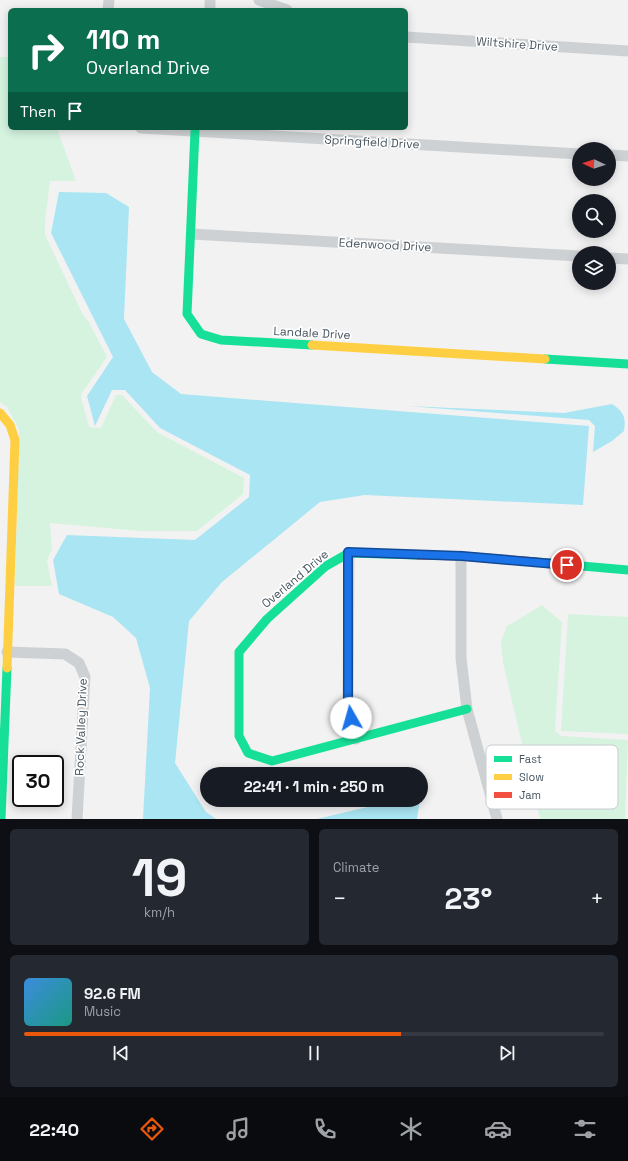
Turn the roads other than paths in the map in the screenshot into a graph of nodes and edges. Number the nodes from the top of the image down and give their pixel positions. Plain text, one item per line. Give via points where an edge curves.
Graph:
1 (260, 0) edge
2 (282, 8) edge
3 (408, 37) edge
4 (628, 51) edge
5 (168, 130) edge
6 (195, 132) junction
7 (572, 154) edge
8 (616, 155) edge
9 (628, 156) edge
10 (192, 234) junction
11 (572, 256) edge
12 (616, 258) edge
13 (628, 259) edge
14 (628, 364) edge
15 (0, 413) edge
16 (348, 552) junction
17 (462, 556) junction
18 (628, 570) edge
19 (7, 652) junction
20 (467, 709) junction
21 (356, 739) junction
22 (486, 779) edge
23 (494, 809) edge
24 (1, 819) edge
25 (77, 819) edge
26 (497, 819) edge

1 - 2 street
3 - 4 street, Wiltshire Drive
5 - 6 street, Springfield Drive
6 - 7 street, Springfield Drive
6 - 10 street, Landale Drive
8 - 9 street
10 - 11 street, Edenwood Drive
10 - 14 street, Landale Drive via 188,314 201,334 214,338
12 - 13 street
15 - 19 street via 7,419 15,440
16 - 17 street
16 - 21 street via 348,707
16 - 21 street, Overland Drive via 326,566 266,619 239,652 239,736 248,753 272,761
17 - 18 street
17 - 20 street via 461,658
19 - 24 street
19 - 25 street, Rock Valley Drive via 65,654 79,663 85,677
20 - 21 street
20 - 22 street
23 - 26 street

